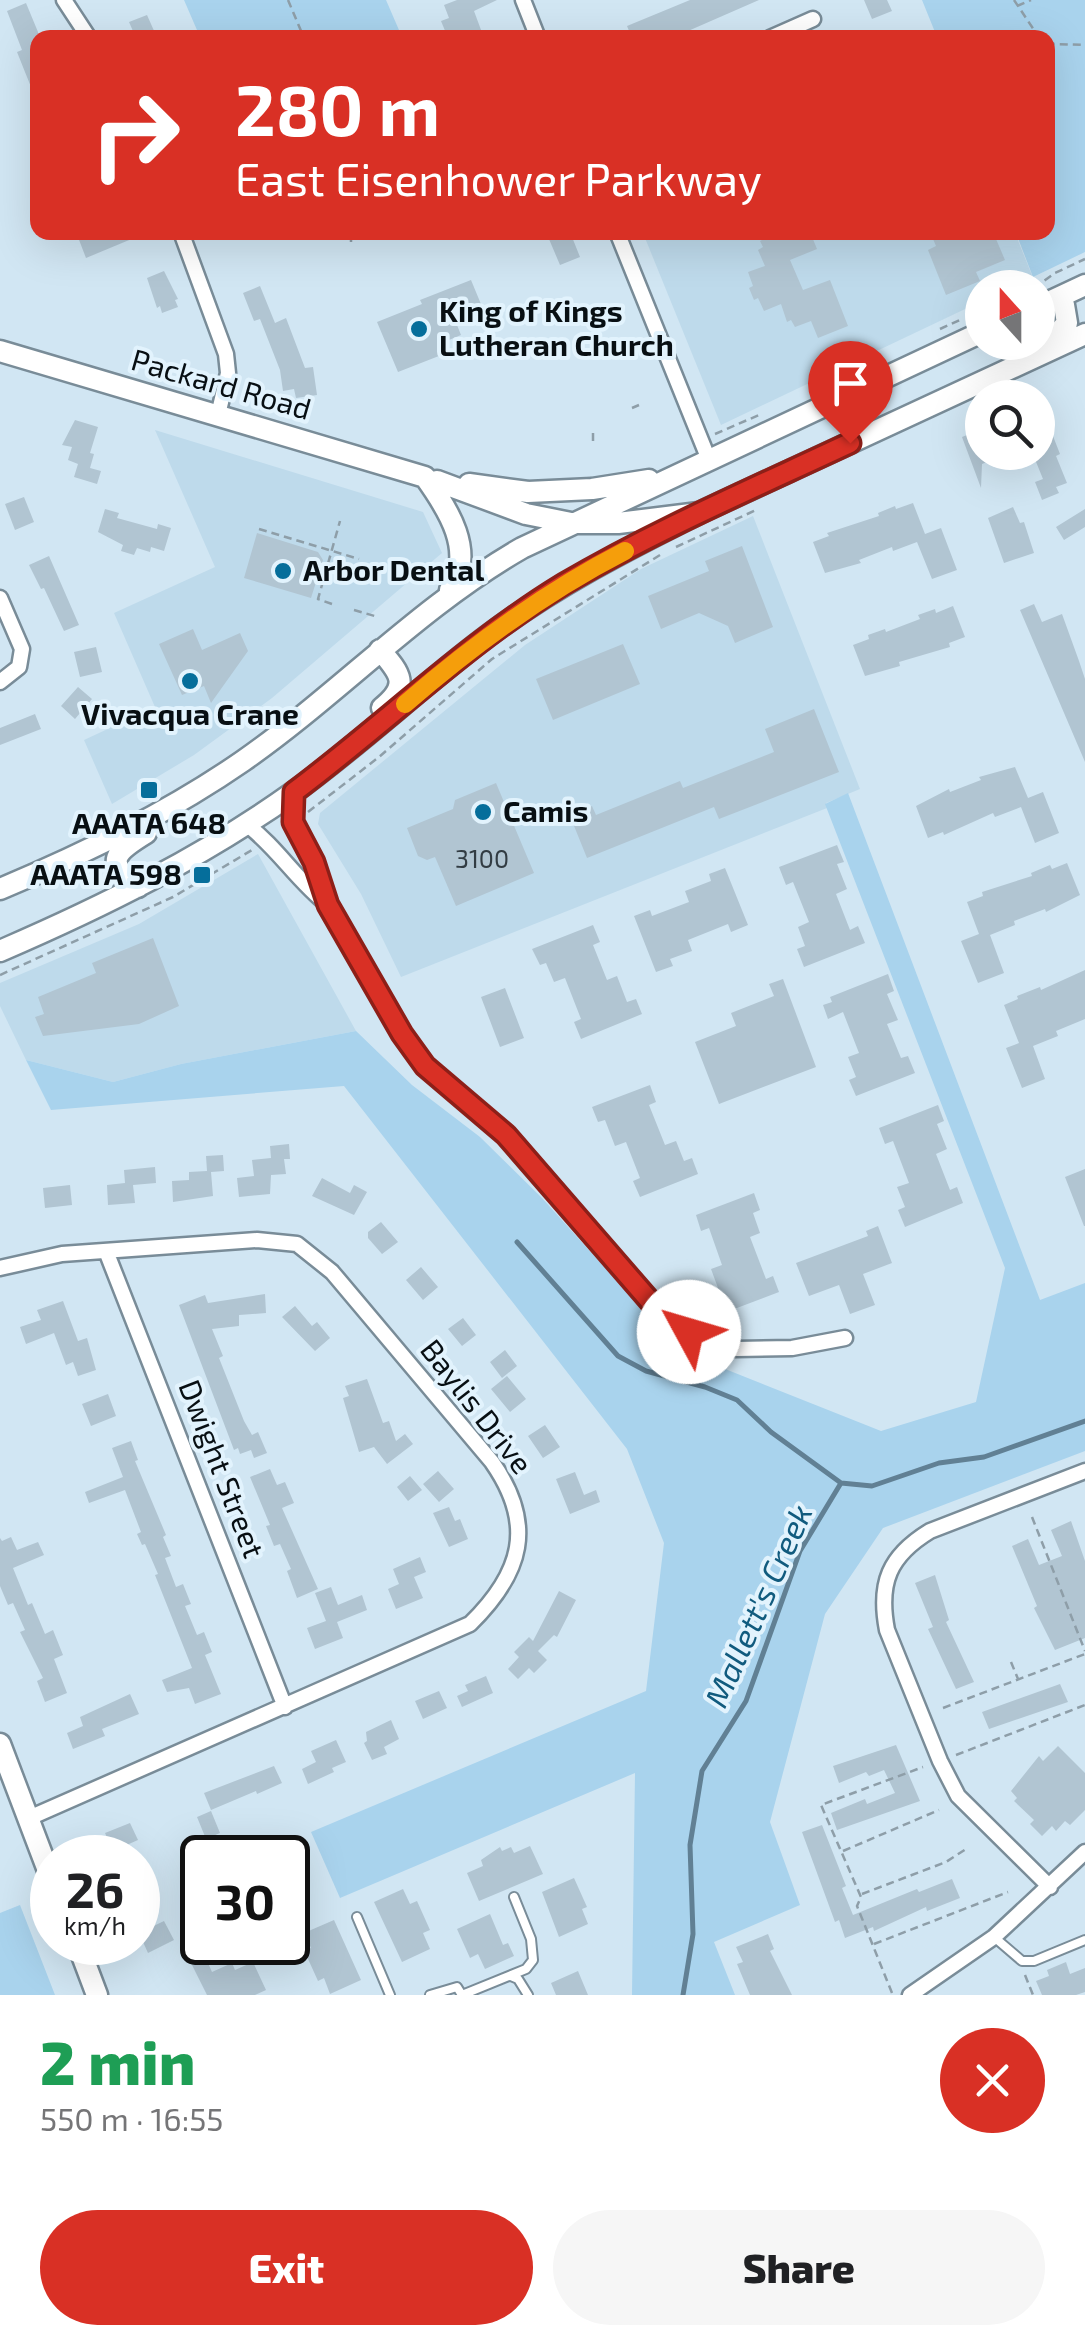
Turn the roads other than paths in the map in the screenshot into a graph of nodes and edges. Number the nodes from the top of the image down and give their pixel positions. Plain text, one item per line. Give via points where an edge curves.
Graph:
1 (64, 0) edge
2 (523, 0) edge
3 (813, 19) dead end
4 (84, 30) edge
5 (535, 30) edge
6 (788, 30) edge
7 (184, 240) edge
8 (620, 240) edge
9 (1085, 286) edge
10 (1055, 300) edge
11 (1055, 303) edge
12 (1055, 334) edge
13 (1085, 334) edge
14 (965, 340) edge
15 (0, 351) edge
16 (1000, 360) edge
17 (941, 400) junction
18 (218, 416) junction
19 (709, 460) junction
20 (671, 477) junction
21 (431, 479) junction
22 (699, 512) junction
23 (570, 523) junction
24 (0, 598) edge
25 (443, 600) junction
26 (380, 650) junction
27 (0, 682) edge
28 (348, 752) junction
29 (200, 788) junction
30 (294, 792) junction
31 (246, 824) junction
32 (138, 888) junction
33 (0, 889) edge
34 (328, 905) junction
35 (0, 951) edge
36 (106, 1251) junction
37 (0, 1268) edge
38 (845, 1338) dead end
39 (1085, 1472) edge
40 (285, 1707) junction
41 (0, 1744) edge
42 (6, 1780) edge
43 (29, 1818) junction
44 (35, 1835) edge
45 (1085, 1852) edge
46 (1079, 1868) edge
47 (1050, 1887) junction
48 (514, 1897) dead end
49 (357, 1917) dead end
50 (994, 1937) junction
51 (1085, 1940) edge
52 (85, 1965) edge
53 (510, 1976) junction
54 (96, 1995) edge
55 (390, 1995) edge
56 (430, 1995) edge
57 (462, 1995) edge
58 (528, 1995) edge
59 (910, 1995) edge

1 - 4 street
2 - 5 street
3 - 6 street
7 - 18 street via 226,354
8 - 19 street
9 - 10 main road
11 - 12 main road via 1067,311 1067,323
13 - 17 main road, Packard Road
14 - 19 main road
15 - 18 main road, Packard Road
16 - 17 main road
17 - 22 main road, Packard Road
18 - 21 main road, Packard Road
19 - 20 main road
20 - 21 main road via 528,492
20 - 23 main road
21 - 23 main road, Packard Road
21 - 25 main road via 462,551 461,574
22 - 23 main road, Packard Road
22 - 28 main road via 505,624
23 - 25 main road
24 - 27 street via 22,649 19,667
25 - 26 main road
26 - 28 main road via 398,674 398,692 360,727
26 - 29 main road
28 - 30 main road
29 - 32 main road via 178,814 118,852 118,872
29 - 33 main road
30 - 31 main road
30 - 34 street via 293,822
31 - 32 main road
31 - 34 street
32 - 35 main road
34 - 38 street via 425,1066 506,1135 656,1308 689,1332 736,1349
36 - 37 street, Baylis Drive
36 - 40 street, Dwight Street
36 - 40 street, Baylis Drive via 257,1240 297,1244 332,1272 507,1484 518,1552 495,1600 450,1635
39 - 47 street via 909,1544 892,1566 883,1606 947,1778
40 - 43 street, Baylis Drive
41 - 42 main road
42 - 43 main road
43 - 44 main road
45 - 46 street
46 - 47 street
47 - 50 street
48 - 53 lane via 534,1952 526,1969
49 - 55 lane
50 - 51 lane via 1022,1961
50 - 59 street
52 - 54 main road
53 - 57 lane
53 - 58 lane
56 - 57 lane via 452,1986

